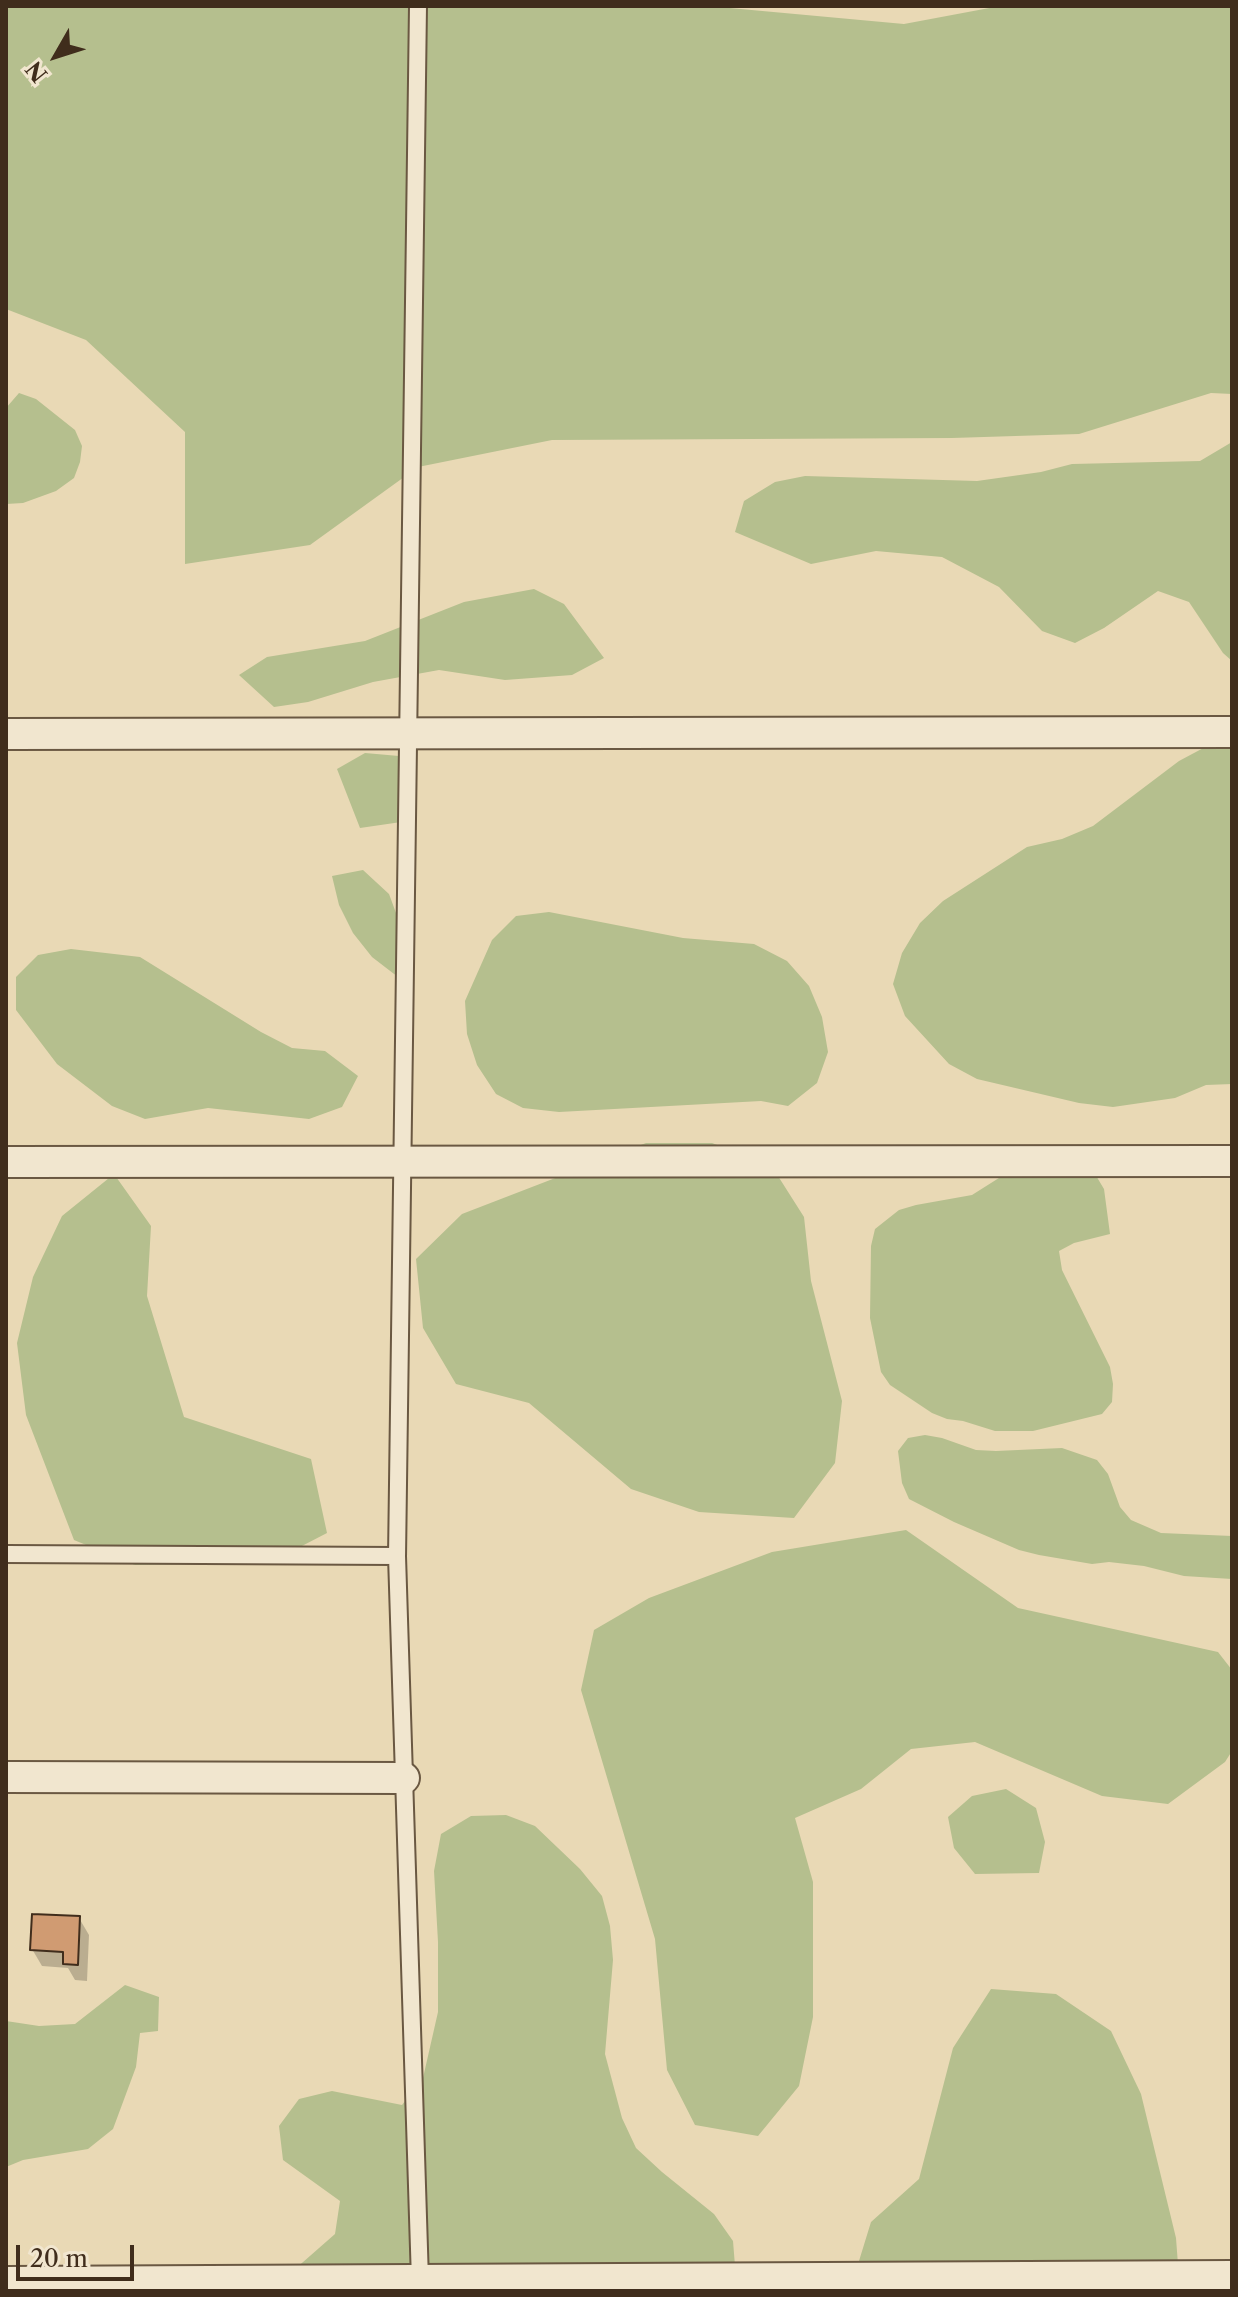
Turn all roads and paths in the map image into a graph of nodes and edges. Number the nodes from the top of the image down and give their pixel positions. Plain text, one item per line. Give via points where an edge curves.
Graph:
1 (418, 6) edge
2 (1232, 732) edge
3 (6, 734) edge
4 (408, 734) junction
5 (1232, 1161) edge
6 (6, 1162) edge
7 (402, 1162) junction
8 (6, 1554) edge
9 (397, 1556) junction
10 (6, 1777) edge
11 (404, 1778) junction
12 (1232, 2276) edge
13 (420, 2280) junction
14 (6, 2282) edge

1 - 4 lane
2 - 4 street
3 - 4 street
4 - 7 lane
5 - 7 street
6 - 7 street
7 - 9 lane
8 - 9 lane
9 - 11 lane
10 - 11 street
11 - 13 lane
12 - 13 street
13 - 14 street

